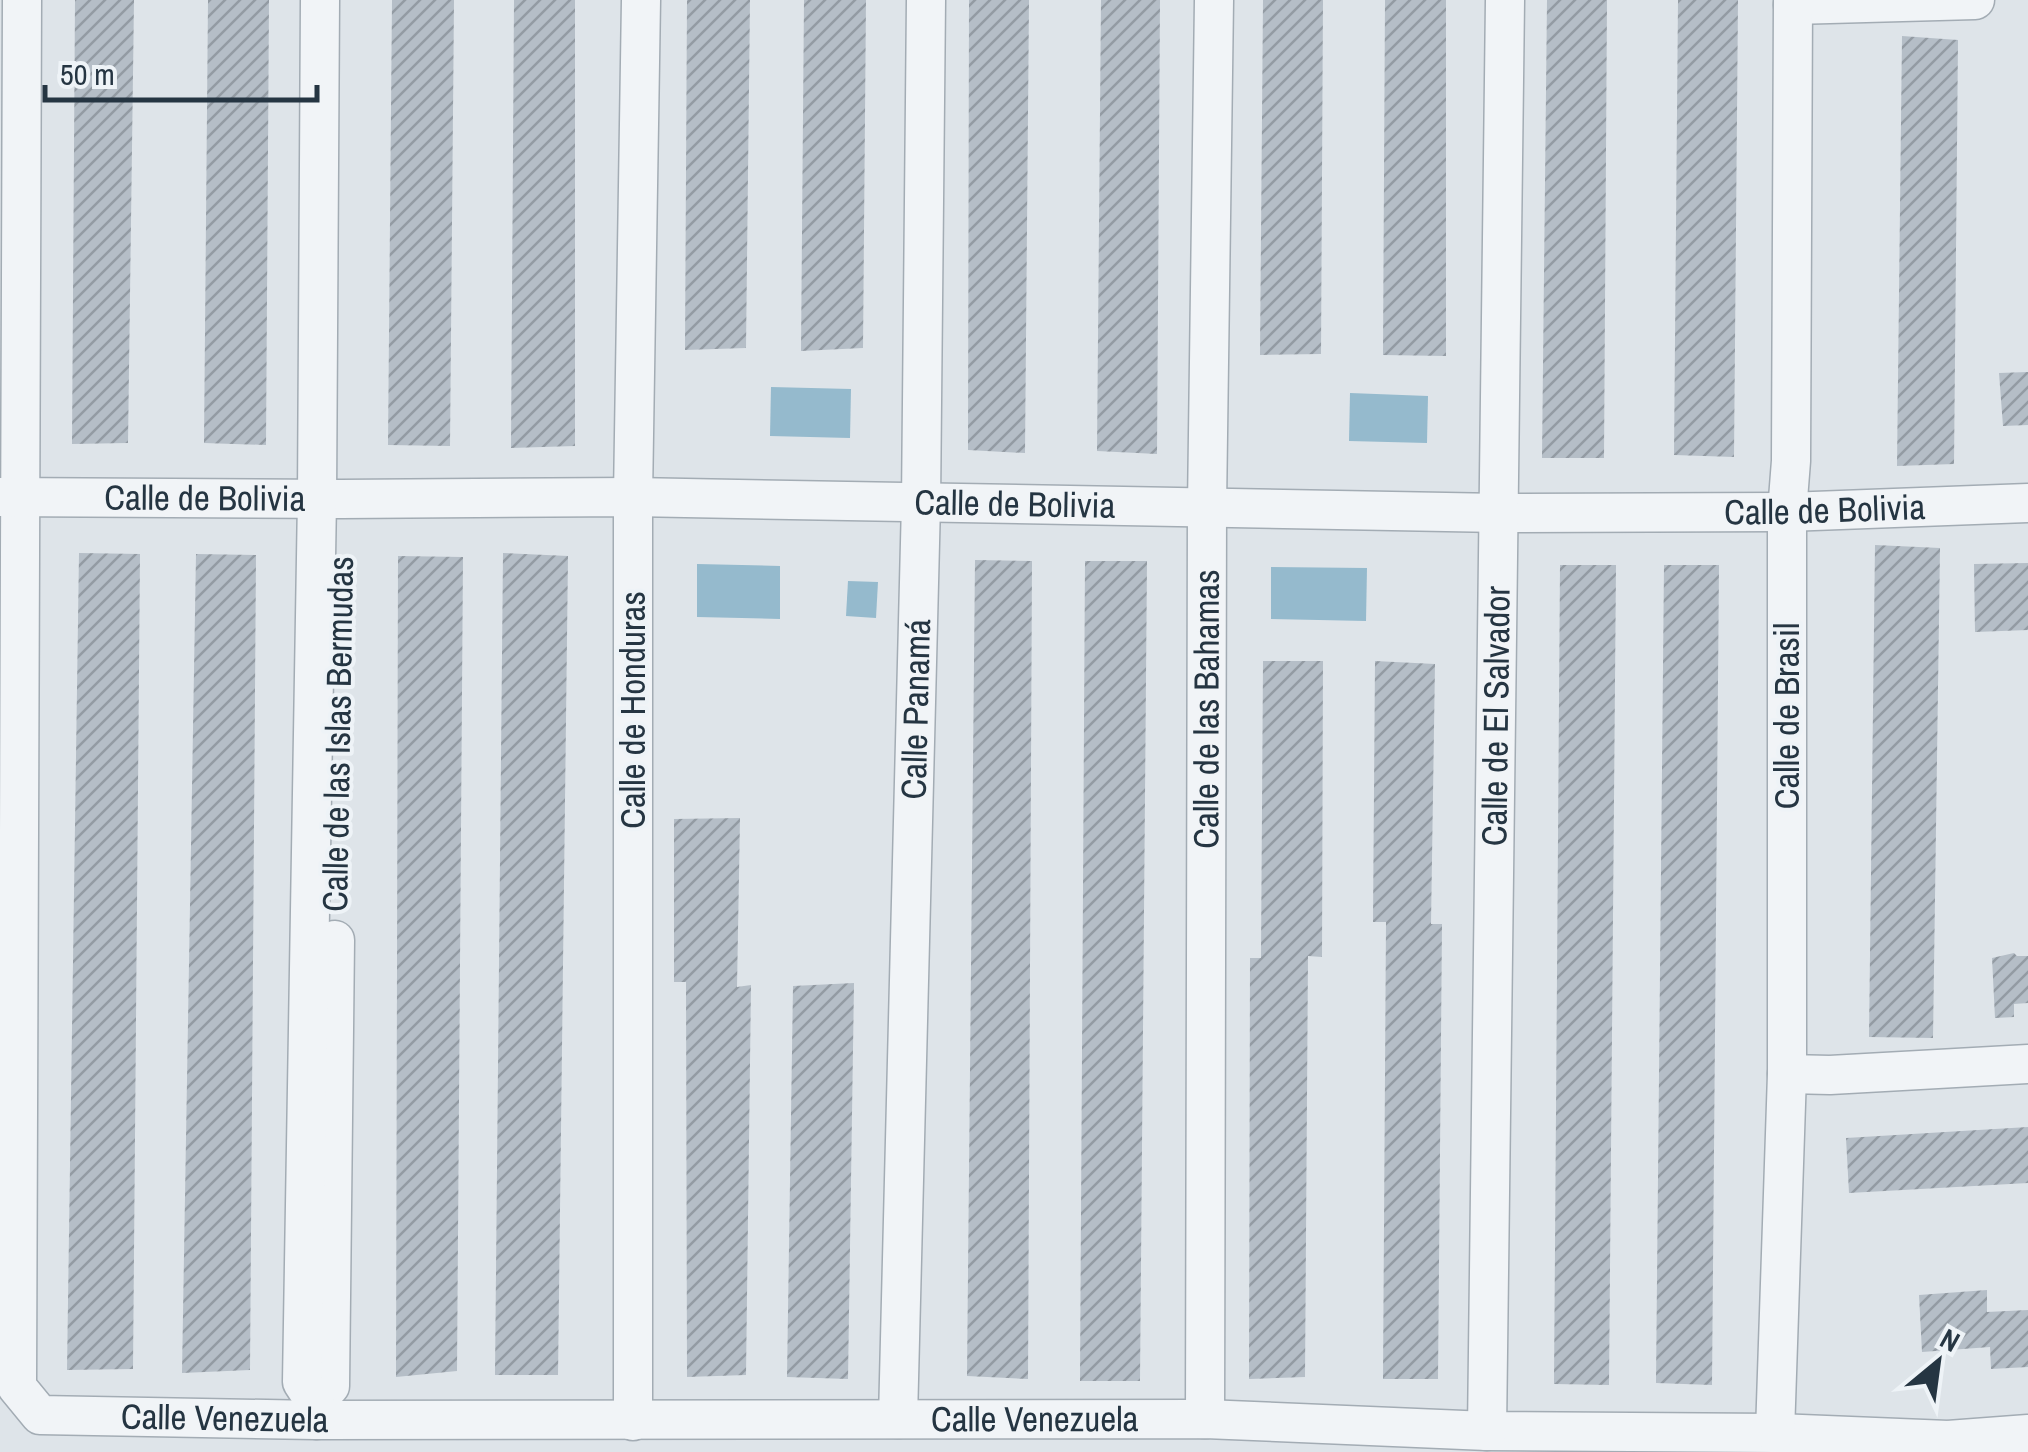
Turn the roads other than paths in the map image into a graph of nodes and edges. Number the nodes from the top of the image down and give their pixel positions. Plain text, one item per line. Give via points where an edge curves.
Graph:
1 (22, 0) edge
2 (320, 0) edge
3 (346, 0) edge
4 (641, 0) edge
5 (926, 0) edge
6 (1214, 0) edge
7 (1505, 0) edge
8 (1974, 0) edge
9 (1793, 2) edge
10 (633, 496) junction
11 (10, 497) edge
12 (329, 499) junction
13 (921, 503) junction
14 (2028, 504) edge
15 (1207, 507) junction
16 (1787, 512) junction
17 (1500, 513) junction
18 (2028, 1064) edge
19 (1787, 1074) junction
20 (316, 1411) junction
21 (898, 1419) junction
22 (1204, 1419) junction
23 (633, 1421) junction
24 (1486, 1431) junction
25 (1776, 1433) junction
26 (2028, 1434) edge
27 (1954, 1446) edge

1 - 11 street
2 - 12 street, Calle de las Islas Bermudas
3 - 12 street, Calle de las Islas Bermudas
4 - 10 street, Calle de Honduras
5 - 13 street, Calle Panamá
6 - 15 street, Calle de las Bahamas
7 - 17 street, Calle de El Salvador
8 - 9 street
9 - 16 street, Calle de Brasil
10 - 12 street, Calle de Bolivia
10 - 13 street, Calle de Bolivia
10 - 23 street, Calle de Honduras
11 - 12 street, Calle de Bolivia
11 - 20 street, Calle Venezuela via 18,1388 40,1415
12 - 20 street, Calle de las Islas Bermudas via 330,1386
13 - 15 street, Calle de Bolivia
13 - 21 street, Calle Panamá
14 - 16 street, Calle de Bolivia
15 - 17 street, Calle de Bolivia
15 - 22 street, Calle de las Bahamas
16 - 17 street, Calle de Bolivia
16 - 19 street, Calle de Brasil
17 - 24 street, Calle de El Salvador
18 - 19 street
19 - 25 street, Calle de Brasil
20 - 23 street, Calle Venezuela
21 - 22 street, Calle Venezuela
21 - 23 street, Calle Venezuela
22 - 24 street, Calle Venezuela
24 - 25 street, Calle Venezuela
25 - 27 street, Calle Venezuela
26 - 27 street, Calle Venezuela

